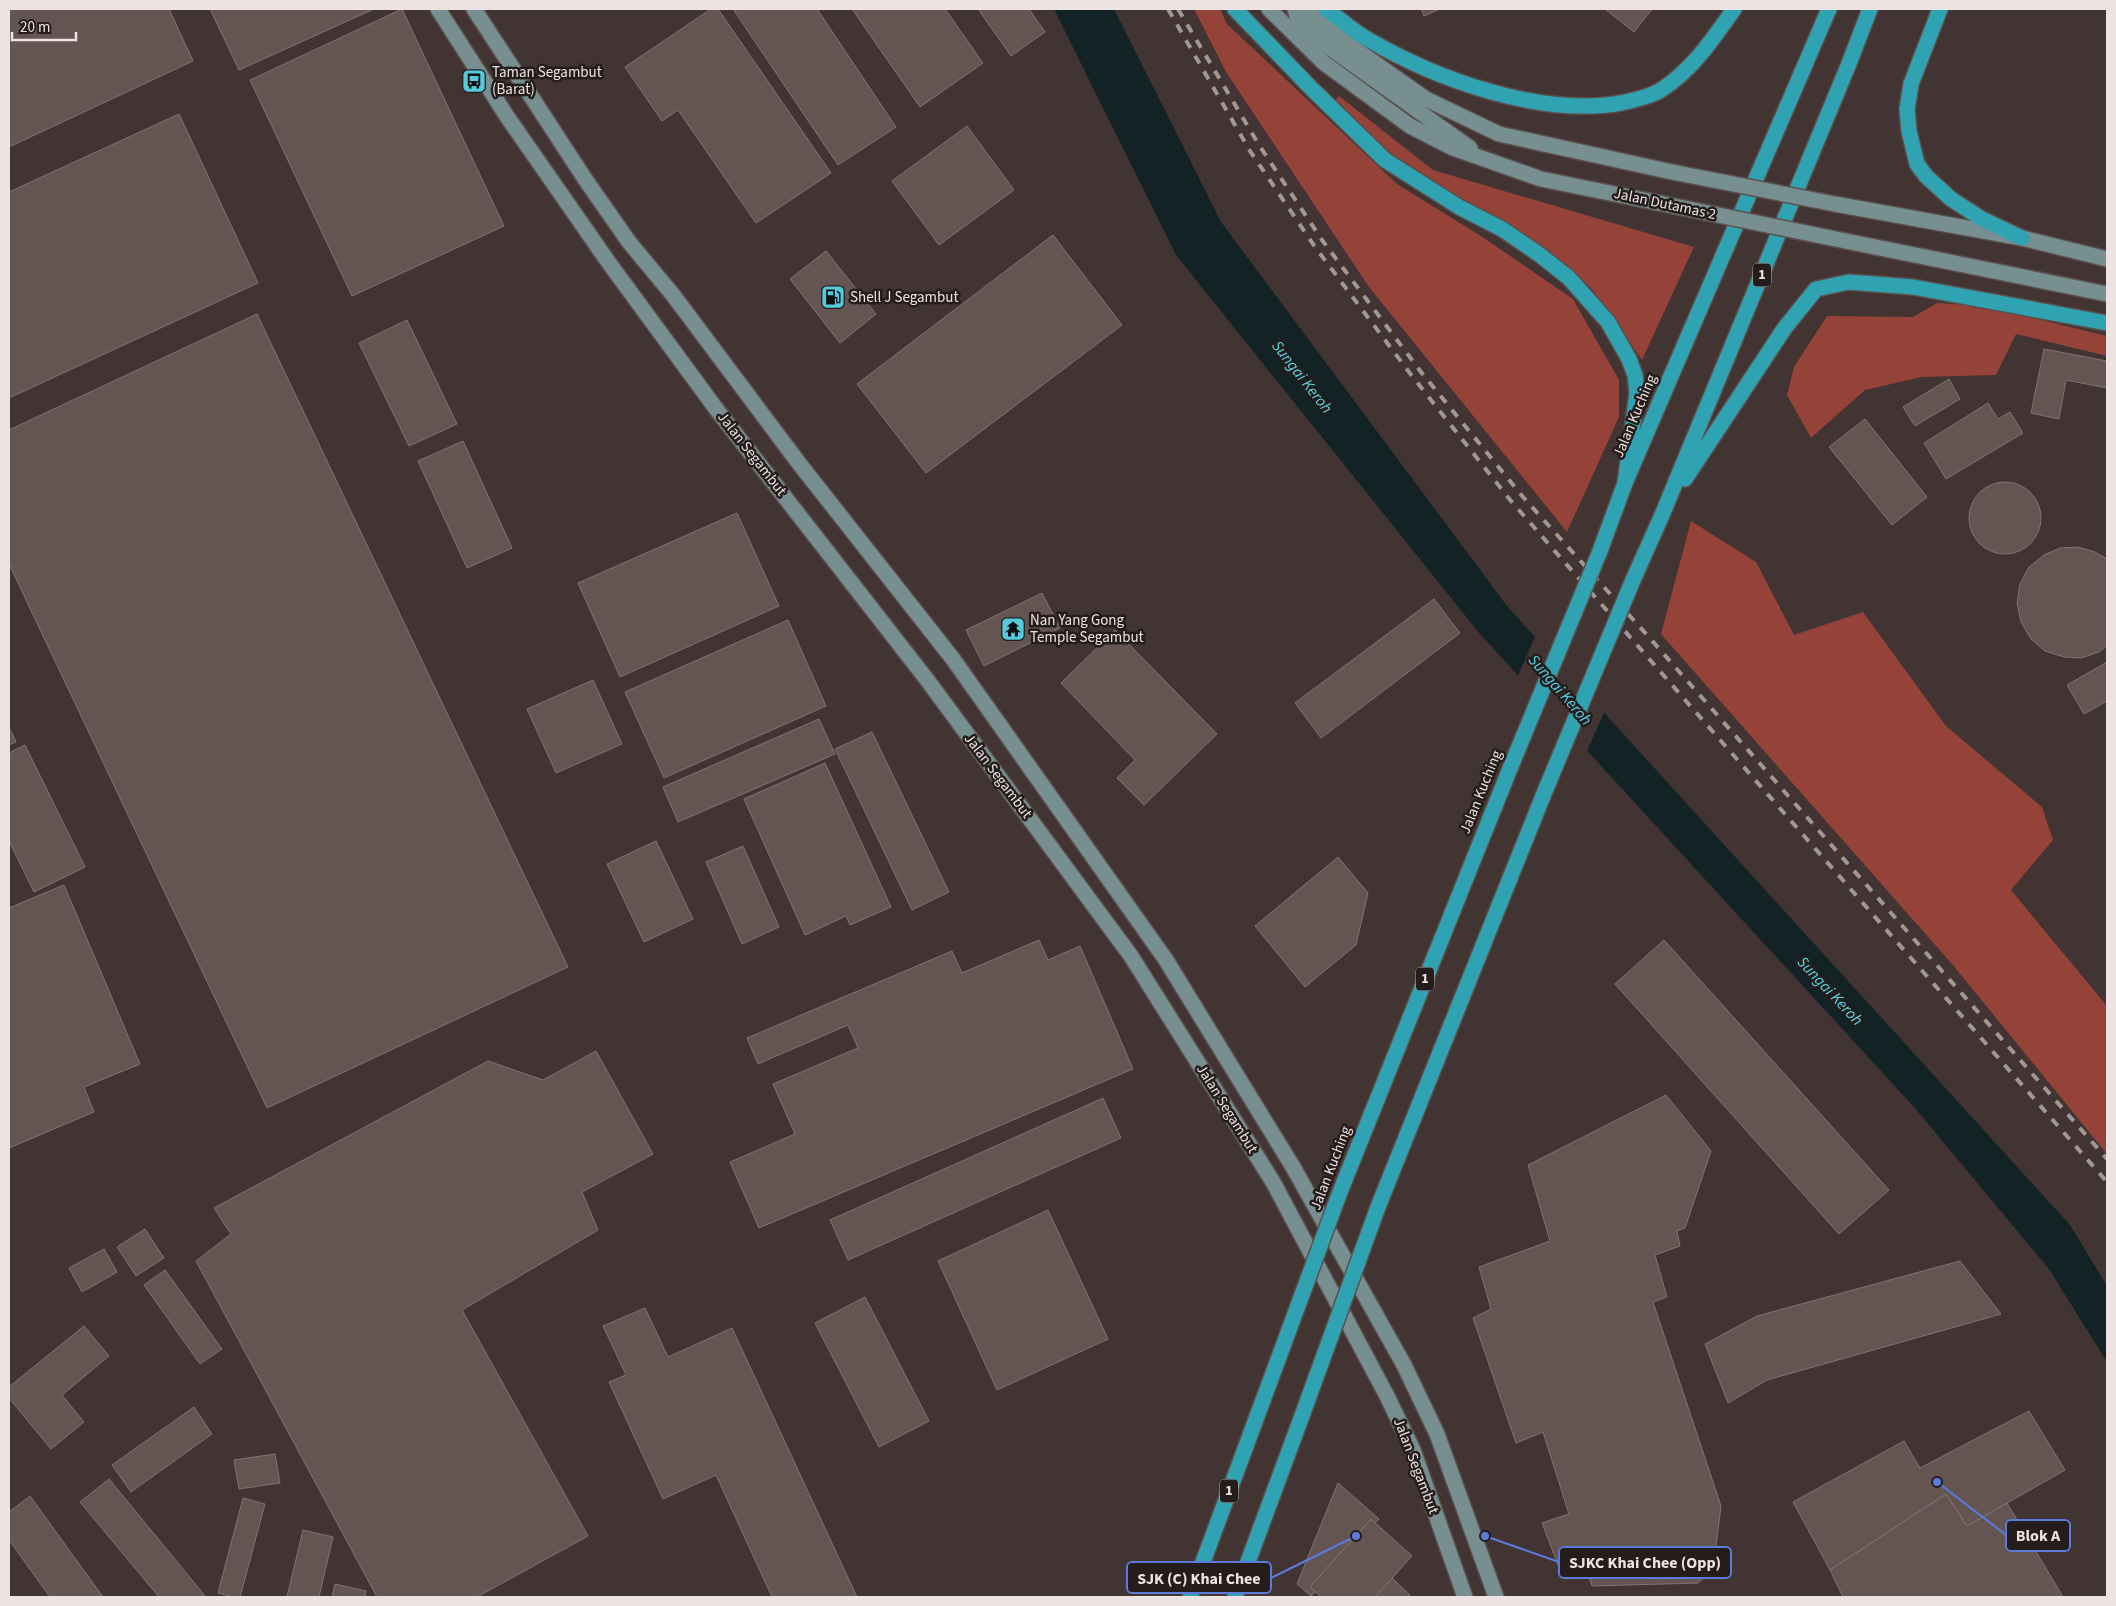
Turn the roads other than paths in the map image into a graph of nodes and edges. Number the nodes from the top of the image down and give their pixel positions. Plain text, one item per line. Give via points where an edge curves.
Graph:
1 (438, 9) edge
2 (474, 9) edge
3 (1235, 9) edge
4 (1269, 9) edge
5 (1295, 9) edge
6 (1305, 9) edge
7 (1326, 9) edge
8 (1734, 9) edge
9 (1829, 9) edge
10 (1870, 9) edge
11 (1940, 9) edge
12 (1483, 158) junction
13 (2022, 238) junction
14 (2107, 260) edge
15 (2107, 294) edge
16 (2107, 323) edge
17 (1625, 483) junction
18 (1662, 515) junction
19 (1190, 1597) edge
20 (1236, 1597) edge
21 (1465, 1597) edge
22 (1496, 1597) edge

1 - 21 main road, Jalan Segambut via 506,115 609,263 717,410 928,681 1131,956 1273,1182 1387,1396 1413,1450
2 - 22 main road, Jalan Segambut via 629,242 953,659 1166,960 1293,1167 1404,1365 1437,1434
3 - 17 highway via 1385,160 1459,208 1502,229 1540,256 1569,278 1608,322 1635,374 1637,393
4 - 12 main road, Jalan Dutamas 2 via 1324,63 1410,126 1453,148
5 - 12 main road via 1297,16 1323,43
6 - 13 main road, bridge via 1342,40 1426,99 1499,134 1672,172
7 - 8 highway via 1368,40 1447,78 1536,103 1573,106 1603,106 1660,91 1685,71 1708,46
9 - 17 highway, Jalan Kuching / 1
10 - 18 highway, 1
11 - 13 highway via 1910,84 1907,109 1917,164 1951,199 1982,219
12 - 15 main road, Jalan Dutamas 2, bridge via 1541,179
13 - 14 main road
16 - 18 highway via 1913,287 1848,282 1816,289 1784,329
17 - 19 highway, Jalan Kuching / 1, bridge via 1340,1192
18 - 20 highway, 1, bridge via 1543,796 1378,1207

